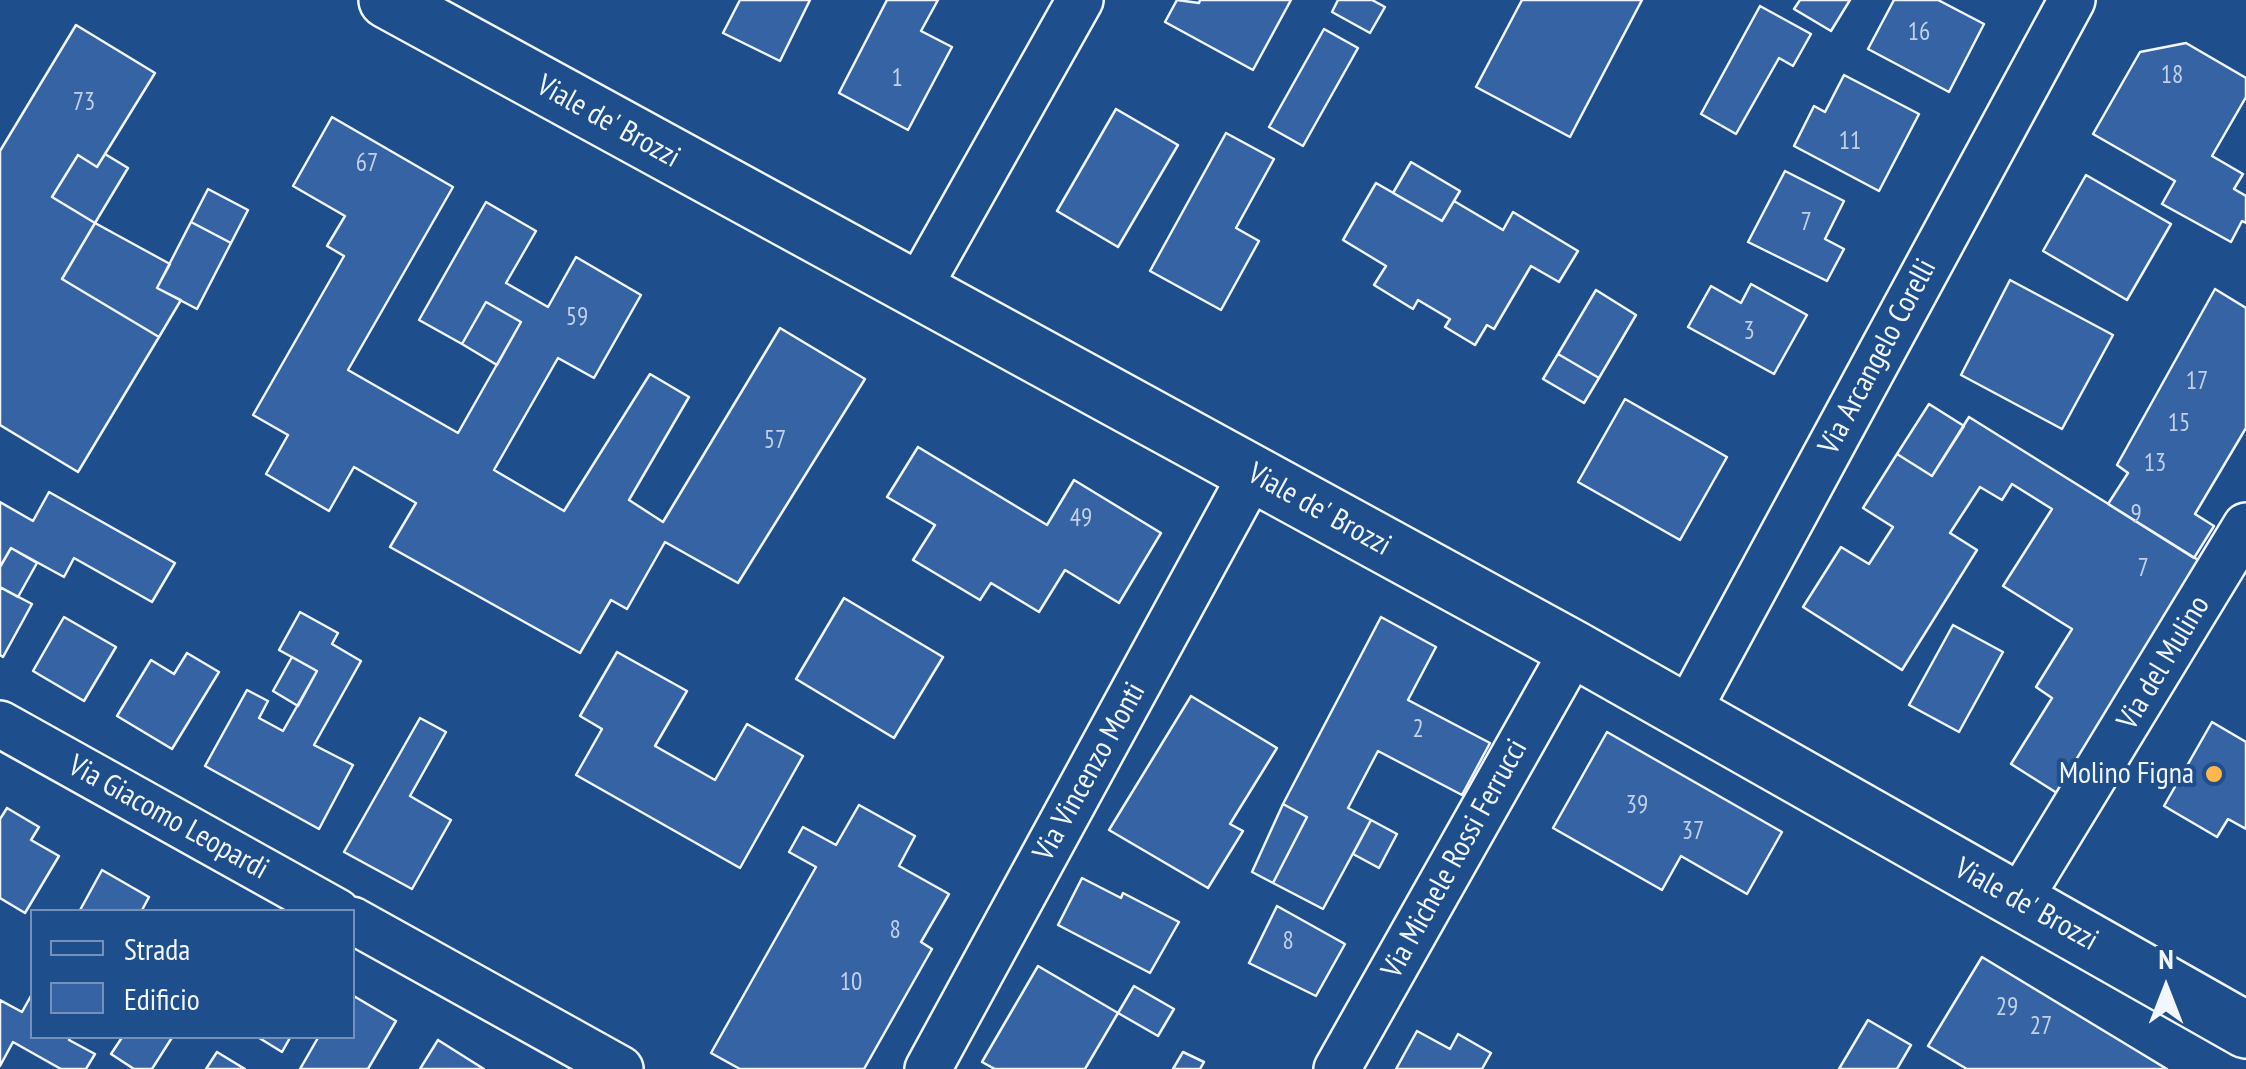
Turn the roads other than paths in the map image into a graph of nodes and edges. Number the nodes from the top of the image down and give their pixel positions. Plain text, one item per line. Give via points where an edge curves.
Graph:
1 (386, 0) edge
2 (1080, 0) edge
3 (2072, 0) edge
4 (917, 290) junction
5 (1252, 474) junction
6 (2246, 526) edge
7 (1574, 649) junction
8 (1686, 714) junction
9 (0, 724) edge
10 (2018, 901) junction
11 (332, 909) edge
12 (355, 922) edge
13 (2246, 1030) edge
14 (620, 1069) edge
15 (928, 1069) edge
16 (1337, 1069) edge

1 - 4 street, Viale de' Brozzi
2 - 4 street
3 - 8 street, Via Arcangelo Corelli
4 - 5 street, Viale de' Brozzi
5 - 7 street, Viale de' Brozzi
5 - 15 street, Via Vincenzo Monti
6 - 10 street, Via del Mulino
7 - 8 street, Viale de' Brozzi
7 - 16 street, Via Michele Rossi Ferrucci
8 - 10 street, Viale de' Brozzi
9 - 11 street, Via Giacomo Leopardi
10 - 13 street, Viale de' Brozzi
12 - 14 street

